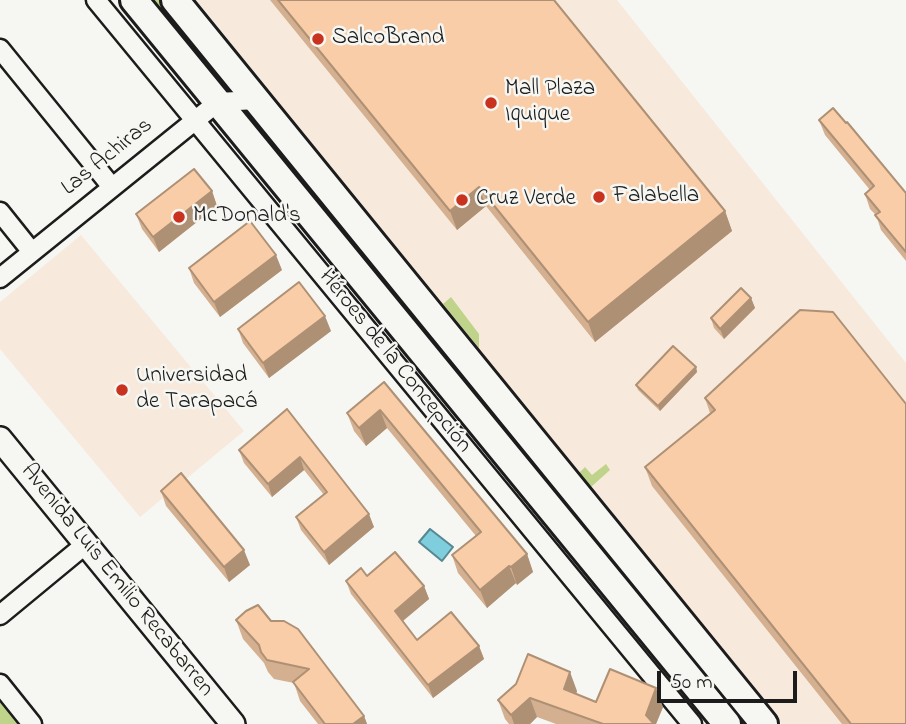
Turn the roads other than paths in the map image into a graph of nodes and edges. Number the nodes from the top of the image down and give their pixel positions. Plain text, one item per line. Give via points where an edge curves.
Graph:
1 (96, 0) edge
2 (134, 0) edge
3 (175, 0) edge
4 (0, 49) edge
5 (257, 100) junction
6 (218, 103) junction
7 (195, 120) junction
8 (112, 187) junction
9 (0, 212) edge
10 (32, 252) junction
11 (0, 278) edge
12 (0, 439) edge
13 (86, 544) junction
14 (629, 604) junction
15 (668, 607) junction
16 (0, 615) edge
17 (0, 684) edge
18 (32, 724) edge
19 (233, 724) edge
20 (692, 724) edge
21 (727, 724) edge
22 (764, 724) edge

1 - 7 street, Héroes de la Concepción
2 - 6 main road, Héroes de la Concepción
3 - 5 main road
4 - 8 street
5 - 6 street
5 - 15 main road
6 - 7 street, Las Achiras
6 - 14 main road, Héroes de la Concepción
7 - 8 street, Las Achiras
7 - 20 street, Héroes de la Concepción
8 - 10 street, Las Achiras
9 - 10 street
10 - 11 street, Las Achiras
12 - 13 street, Avenida Luis Emilio Recabarren
13 - 16 street
13 - 19 street, Avenida Luis Emilio Recabarren
14 - 15 main road
14 - 21 main road, Héroes de la Concepción
15 - 22 main road
17 - 18 street

